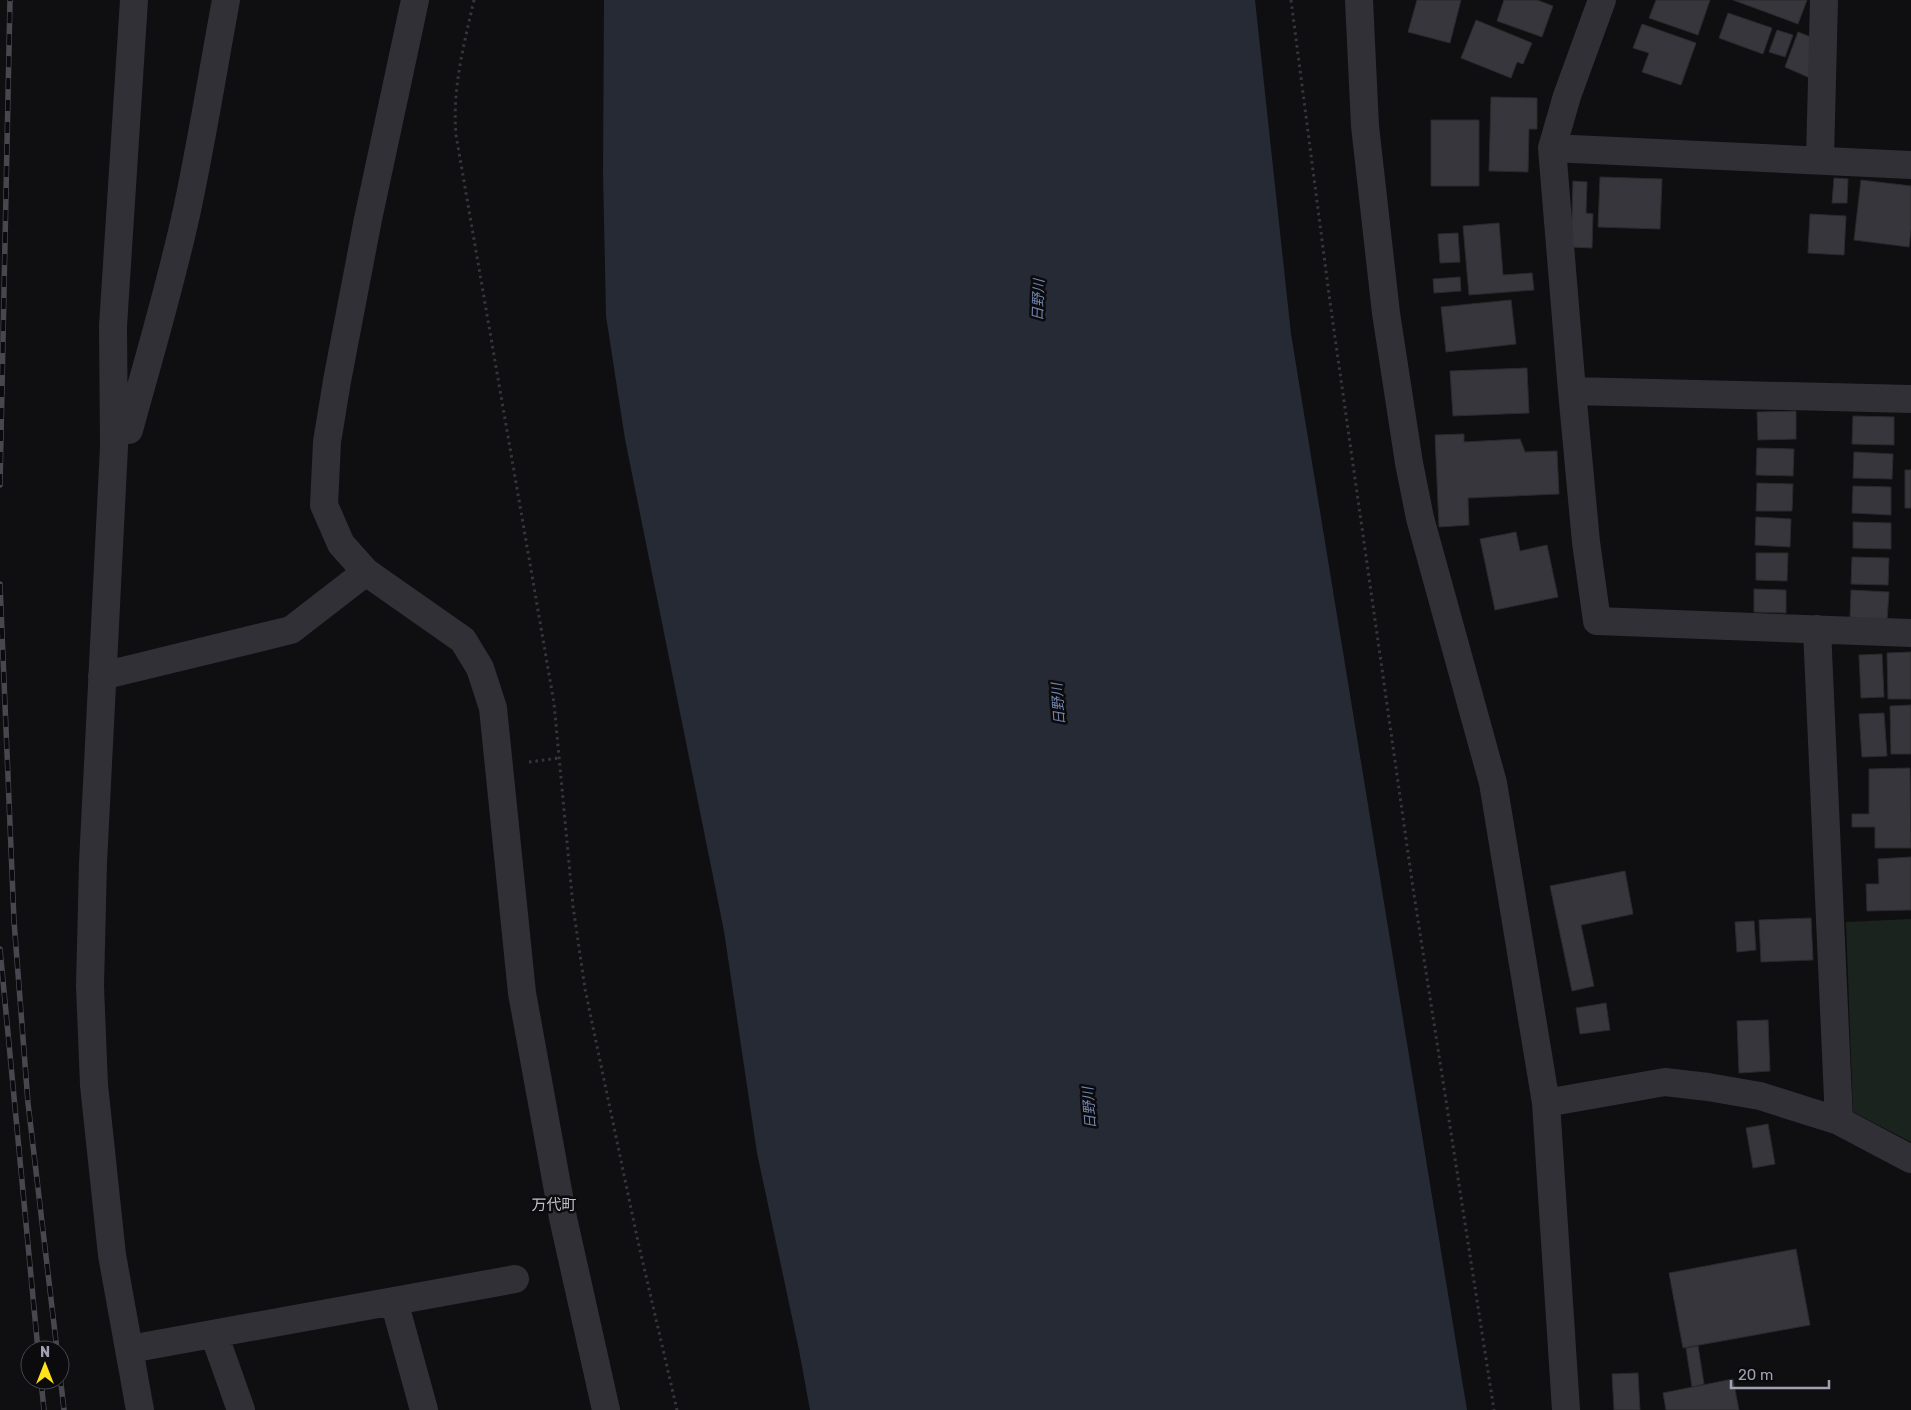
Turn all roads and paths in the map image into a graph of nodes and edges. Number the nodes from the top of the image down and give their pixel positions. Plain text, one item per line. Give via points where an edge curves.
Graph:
1 (134, 0) edge
2 (226, 0) edge
3 (415, 0) edge
4 (474, 0) edge
5 (1291, 0) edge
6 (1359, 0) edge
7 (1602, 0) edge
8 (1824, 0) edge
9 (1552, 148) junction
10 (1820, 159) junction
11 (1911, 165) edge
12 (1572, 391) junction
13 (1911, 399) edge
14 (114, 430) junction
15 (366, 572) junction
16 (1817, 629) junction
17 (1911, 633) edge
18 (102, 676) junction
19 (1546, 1103) junction
20 (1839, 1121) junction
21 (1911, 1160) edge
22 (515, 1278) dead end
23 (394, 1300) junction
24 (214, 1334) junction
25 (130, 1349) junction
26 (140, 1410) edge
27 (240, 1410) edge
28 (424, 1410) edge
29 (606, 1410) edge
30 (677, 1410) edge
31 (1494, 1410) edge
32 (1566, 1410) edge

1 - 14 street via 112,326
2 - 14 street via 194,176 154,338 129,430
3 - 15 street via 336,382 327,442 324,505 341,544
4 - 30 path via 458,77 454,118 456,135 554,702 573,906 585,989
5 - 31 path via 1331,311 1413,888
6 - 19 street via 1365,126 1386,313 1409,463 1420,518 1493,783
7 - 9 street
8 - 10 street
9 - 10 street
9 - 12 street
10 - 11 street
12 - 13 street
12 - 16 street via 1596,621
14 - 18 street
15 - 18 street via 291,630
15 - 29 street via 463,640 480,668 493,708 522,993 563,1218
16 - 17 street
16 - 20 street
18 - 25 street via 91,924 94,1085 112,1255
19 - 20 street via 1665,1082 1760,1096
19 - 32 street
20 - 21 street
22 - 23 street
23 - 24 street
23 - 28 street
24 - 25 street
24 - 27 street
25 - 26 street

